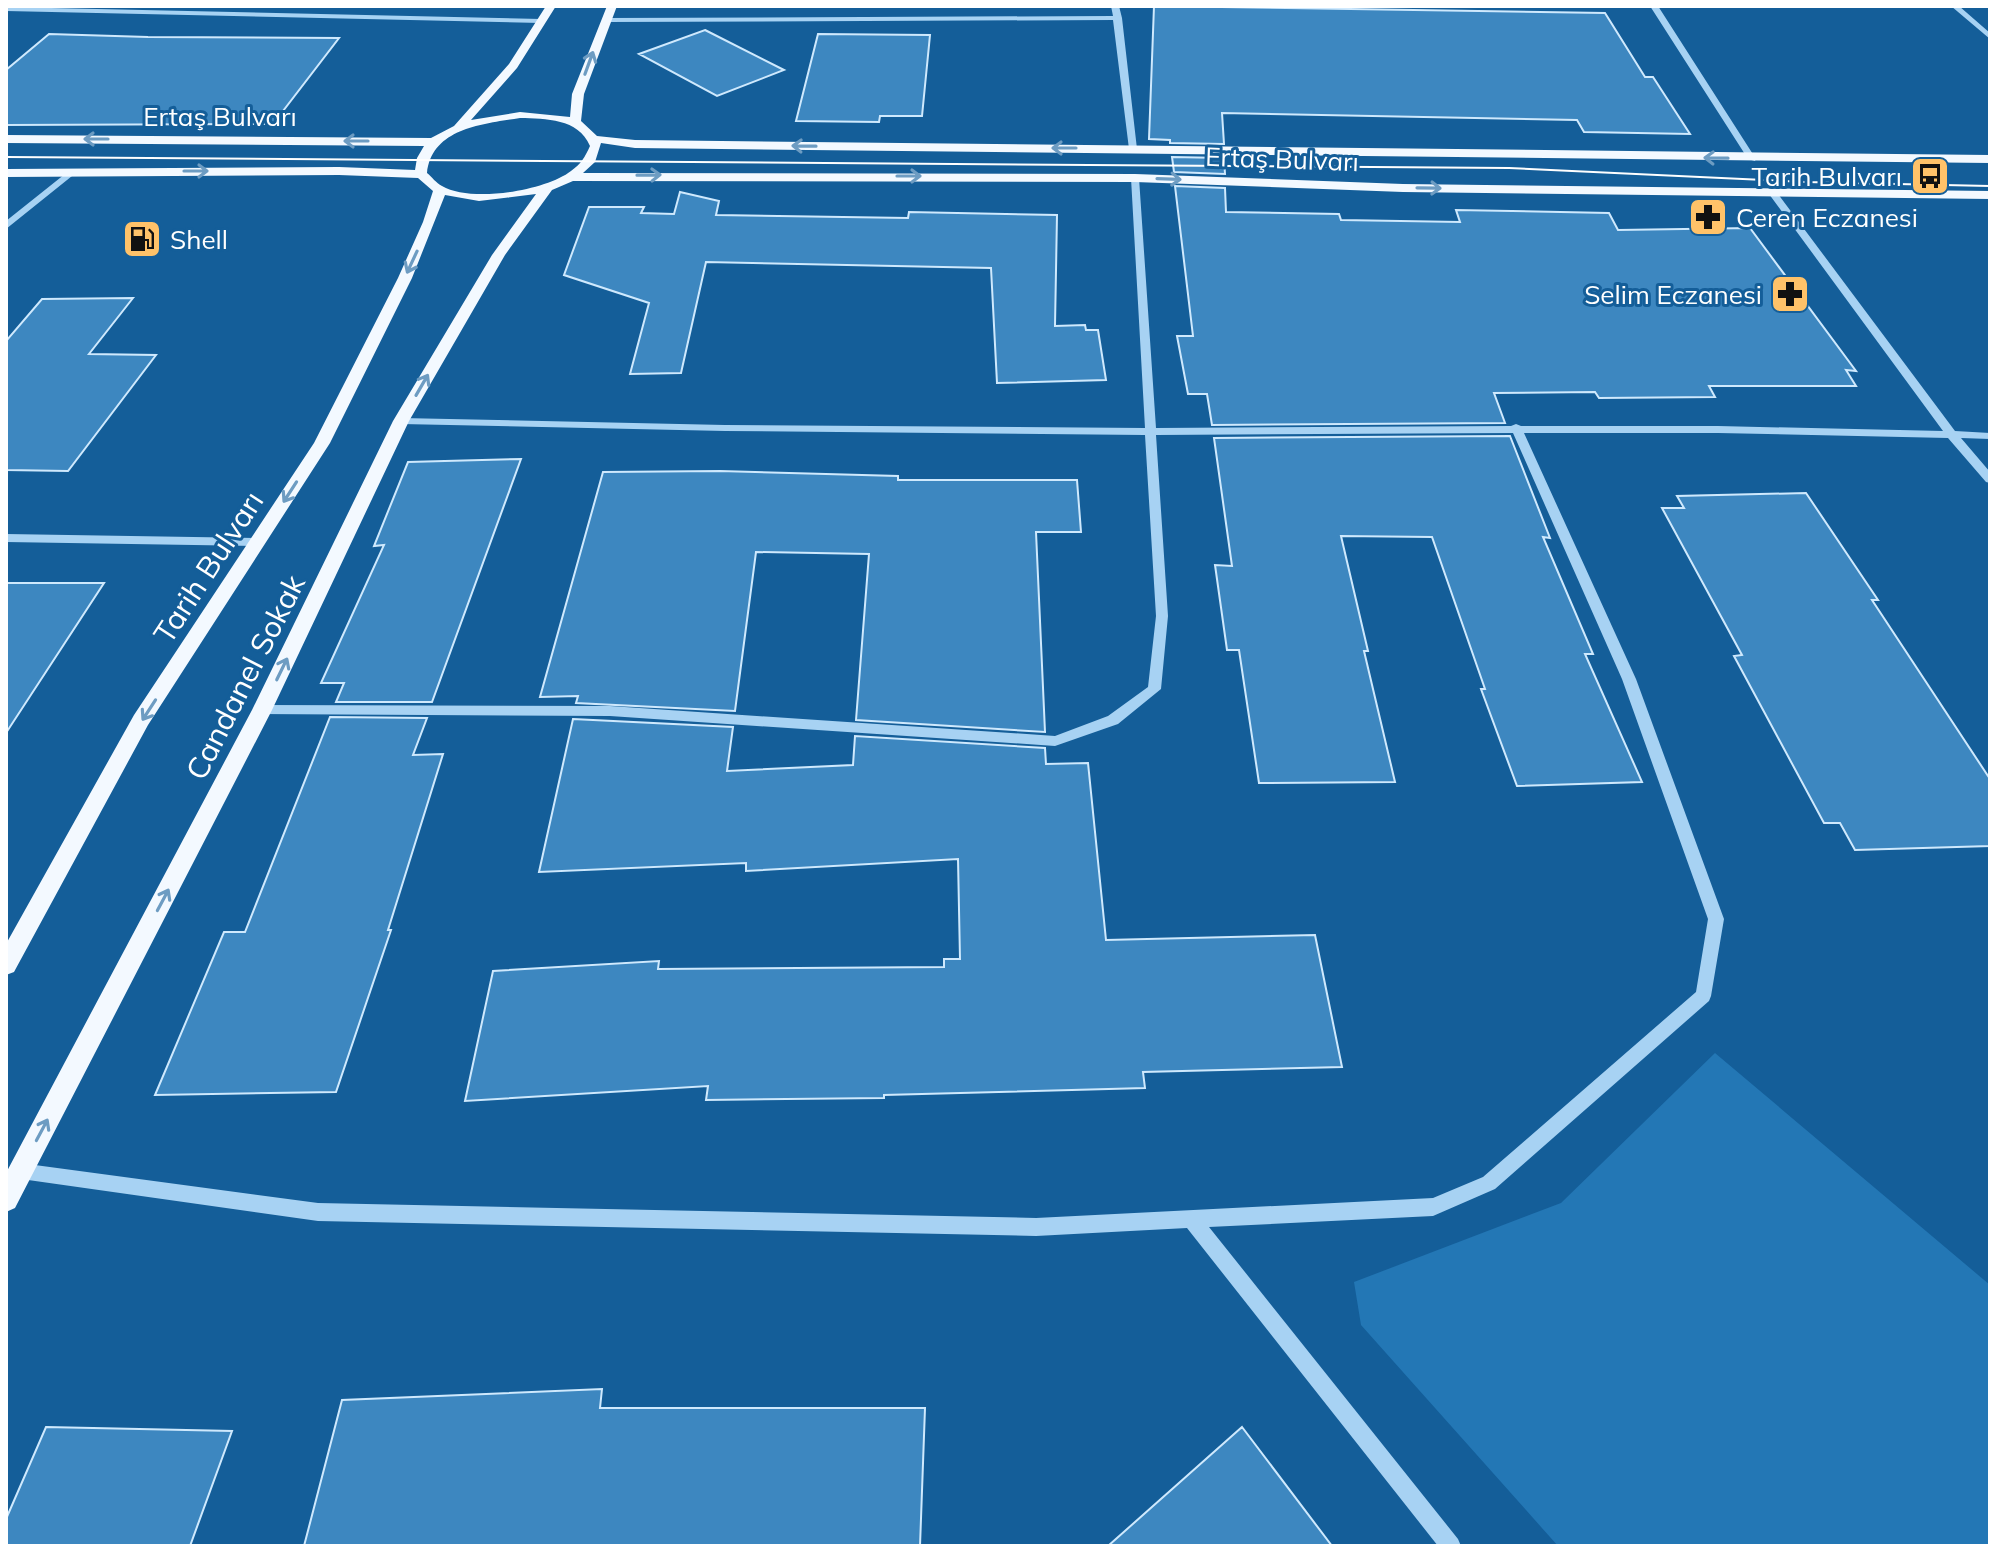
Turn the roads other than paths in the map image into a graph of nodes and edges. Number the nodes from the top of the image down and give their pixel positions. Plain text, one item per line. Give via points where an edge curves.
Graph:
1 (307, 6) edge
2 (551, 6) edge
3 (612, 6) edge
4 (1115, 6) edge
5 (1654, 6) edge
6 (1955, 6) edge
7 (6, 9) edge
8 (128, 9) edge
9 (300, 14) junction
10 (1118, 18) junction
11 (606, 20) junction
12 (541, 21) junction
13 (1990, 37) edge
14 (575, 123) junction
15 (457, 129) junction
16 (6, 139) edge
17 (594, 139) junction
18 (434, 142) junction
19 (1133, 149) junction
20 (1752, 159) junction
21 (1990, 159) edge
22 (73, 172) junction
23 (6, 173) edge
24 (421, 174) junction
25 (571, 177) junction
26 (1135, 178) junction
27 (547, 188) junction
28 (440, 190) junction
29 (1772, 192) junction
30 (1990, 195) edge
31 (6, 226) edge
32 (401, 421) junction
33 (1516, 427) junction
34 (1149, 430) junction
35 (1951, 434) junction
36 (1990, 436) edge
37 (1990, 479) edge
38 (6, 538) edge
39 (258, 542) junction
40 (262, 710) junction
41 (6, 965) edge
42 (20, 1172) junction
43 (6, 1199) edge
44 (1191, 1219) junction
45 (1451, 1546) edge

1 - 9 street
2 - 12 main road
3 - 11 main road
4 - 10 street
5 - 20 street
6 - 13 street
7 - 8 street
8 - 9 street
9 - 12 street
10 - 11 street
10 - 19 street
14 -> 11 main road via 578,94
12 - 15 main road via 513,66
14 - 15 main road via 520,115
14 - 17 main road
15 - 18 main road
18 -> 16 main road, Ertaş Bulvarı
19 -> 17 main road, Ertaş Bulvarı via 635,144
17 - 25 main road via 590,162
18 - 24 main road via 420,159
20 -> 19 main road, Ertaş Bulvarı
20 - 21 main road, Ertaş Bulvarı
22 - 23 main road, Ertaş Bulvarı
22 -> 24 main road, Ertaş Bulvarı
22 - 31 street
24 - 28 main road
25 -> 26 main road, Ertaş Bulvarı
25 - 27 main road
26 -> 29 main road, Ertaş Bulvarı via 1403,188
26 - 34 street
27 - 28 main road via 471,197
32 -> 27 main road, Candanel Sokak via 499,255
28 -> 39 main road, Tarih Bulvarı via 405,278 322,443
29 - 30 main road, Ertaş Bulvarı
29 - 35 street
32 - 34 street via 685,429
40 -> 32 main road, Candanel Sokak
33 - 34 street
33 - 35 street
33 - 44 street via 1629,679 1716,919 1703,996 1489,1183 1433,1207
34 - 40 street via 1162,616 1154,689 1113,720 1055,741 610,711
35 - 36 street
35 - 37 street
38 - 39 street
39 -> 41 main road, Tarih Bulvarı via 141,720
42 -> 40 main road, Candanel Sokak
42 - 43 main road, Candanel Sokak
42 - 44 street via 318,1212 1036,1227
44 - 45 street

